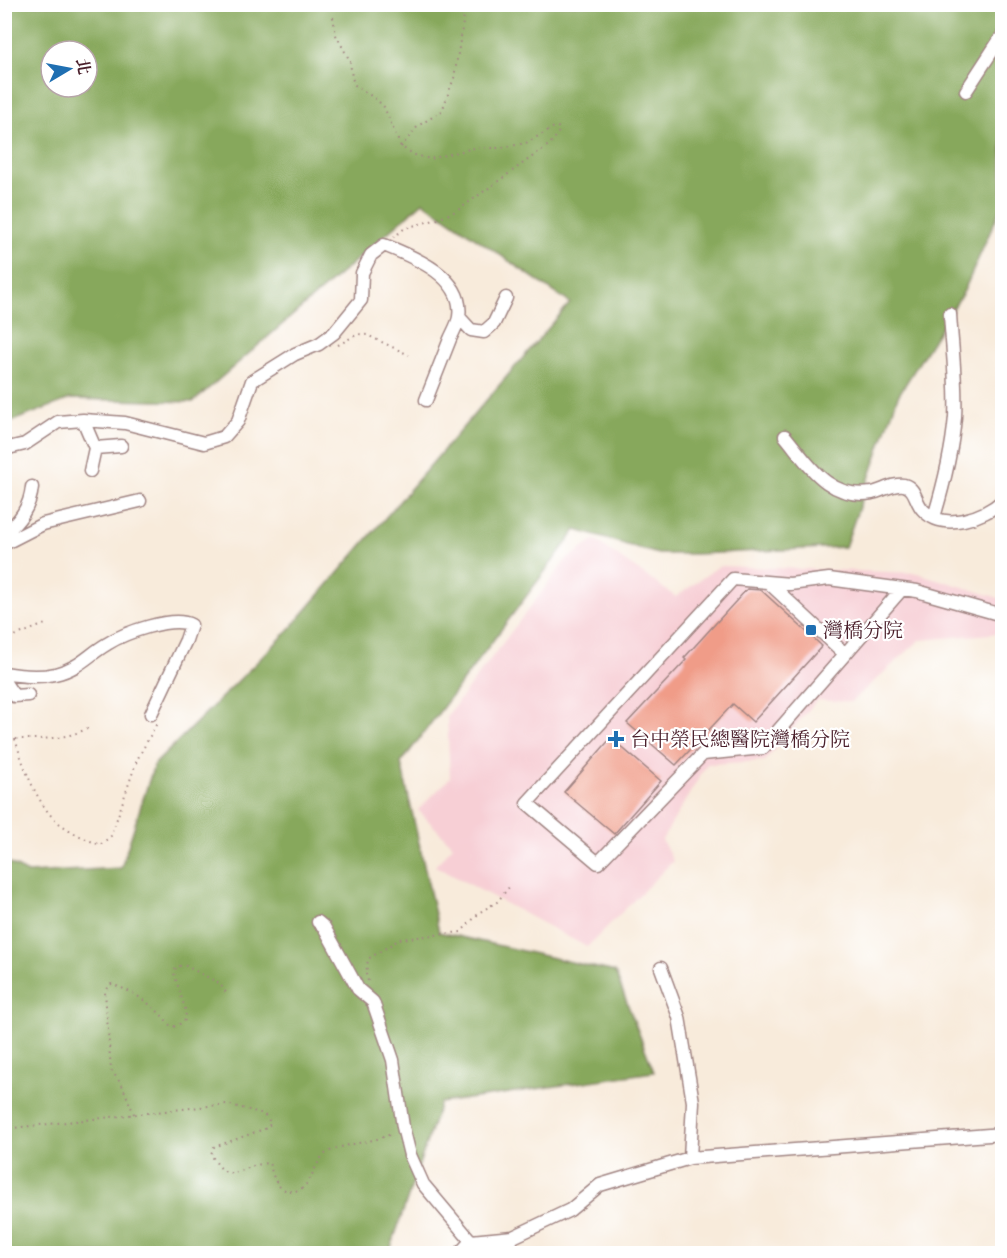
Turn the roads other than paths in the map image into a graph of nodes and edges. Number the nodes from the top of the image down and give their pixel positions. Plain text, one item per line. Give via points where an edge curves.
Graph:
1 (1002, 36) edge
2 (966, 91) dead end
3 (506, 298) dead end
4 (950, 314) dead end
5 (459, 317) junction
6 (426, 400) dead end
7 (83, 420) junction
8 (785, 436) dead end
9 (121, 446) dead end
10 (95, 448) junction
11 (4, 450) edge
12 (90, 471) dead end
13 (32, 487) dead end
14 (140, 501) dead end
15 (1002, 501) edge
16 (934, 517) junction
17 (4, 535) edge
18 (4, 544) edge
19 (769, 582) junction
20 (902, 589) junction
21 (1002, 615) edge
22 (845, 654) junction
23 (4, 673) edge
24 (4, 681) edge
25 (28, 694) dead end
26 (151, 714) road end
27 (318, 922) dead end
28 (661, 968) dead end
29 (1002, 1134) edge
30 (690, 1158) junction
31 (513, 1237) junction
32 (471, 1241) junction
33 (459, 1254) edge
34 (504, 1254) edge

1 - 2 street
3 - 5 street via 494,323 484,332 471,330
4 - 16 street via 955,416 948,468
5 - 6 street
5 - 7 street via 454,289 440,274 384,245 371,255 362,273 361,300 334,333 252,381 238,421 224,438 204,443 125,423
7 - 10 street
7 - 11 street via 58,422 25,444
8 - 16 street via 813,471 843,492 866,493 904,485 923,510
9 - 10 street
10 - 12 street
13 - 17 street via 21,519
14 - 18 street via 43,524
15 - 16 street via 993,510 958,522
19 - 20 street via 790,584 829,579
19 - 22 street
19 - 22 street via 733,579 527,803 598,863 703,753 763,748
20 - 21 street
20 - 22 street
23 - 26 street via 25,677 55,674 82,664 107,644 139,630 184,621 191,625 186,640
24 - 25 street via 14,696
27 - 32 street via 358,989 373,1002 393,1059 410,1155 423,1184
28 - 30 street via 679,1017 693,1102
29 - 30 street
30 - 31 street via 600,1185 570,1210
31 - 32 street
31 - 34 street
32 - 33 street

